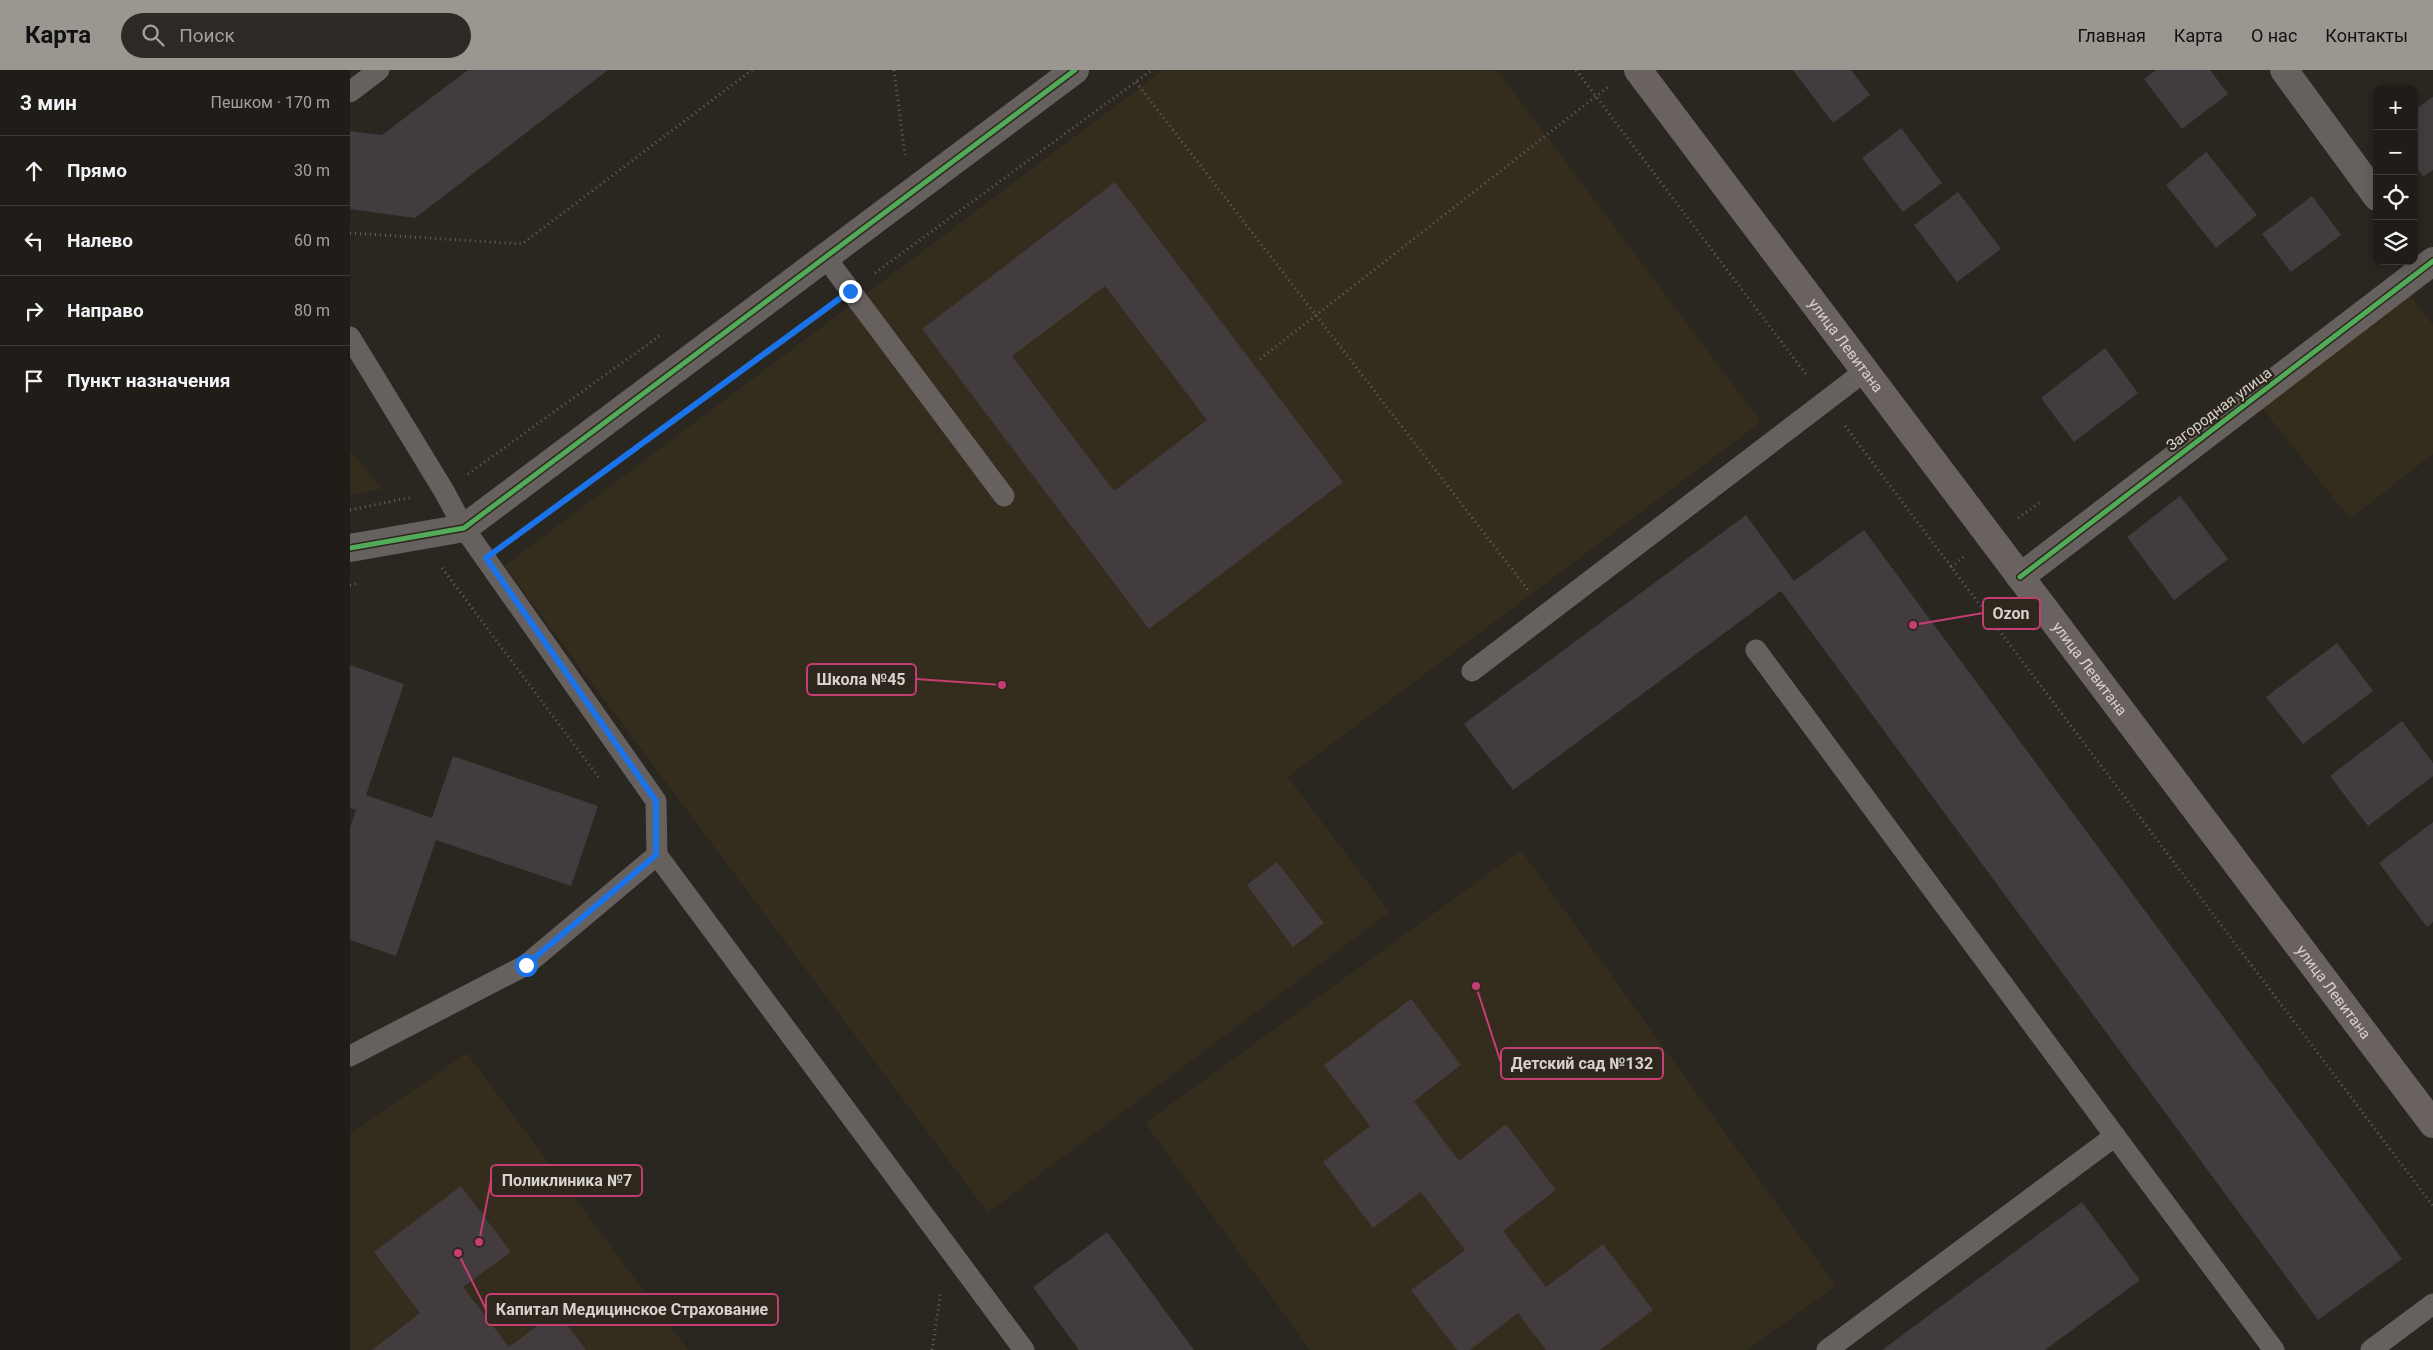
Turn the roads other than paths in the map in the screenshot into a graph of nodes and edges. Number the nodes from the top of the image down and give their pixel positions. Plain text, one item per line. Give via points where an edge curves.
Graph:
1 (379, 70) edge
2 (1075, 70) edge
3 (1638, 70) edge
4 (2284, 70) edge
5 (350, 92) edge
6 (2373, 191) edge
7 (826, 258) junction
8 (2427, 262) edge
9 (350, 336) edge
10 (1866, 371) junction
11 (1004, 496) dead end
12 (464, 528) junction
13 (350, 548) edge
14 (2020, 576) junction
15 (1756, 650) dead end
16 (1472, 671) dead end
17 (656, 855) junction
18 (350, 1056) edge
19 (2433, 1124) edge
20 (2115, 1136) junction
21 (2433, 1304) edge
22 (1024, 1350) edge
23 (1827, 1350) edge
24 (2274, 1350) edge
25 (2371, 1350) edge

1 - 5 lane
2 - 7 street
3 - 10 main road, улица Левитана
4 - 6 street
7 - 11 lane
7 - 12 street
8 - 14 street, Загородная улица
9 - 12 lane
10 - 14 main road, улица Левитана
10 - 16 lane
12 - 13 street
12 - 17 lane via 656,801
14 - 19 main road, улица Левитана
15 - 20 lane
17 - 18 lane via 526,965
17 - 22 lane
20 - 23 lane
20 - 24 lane
21 - 25 lane

